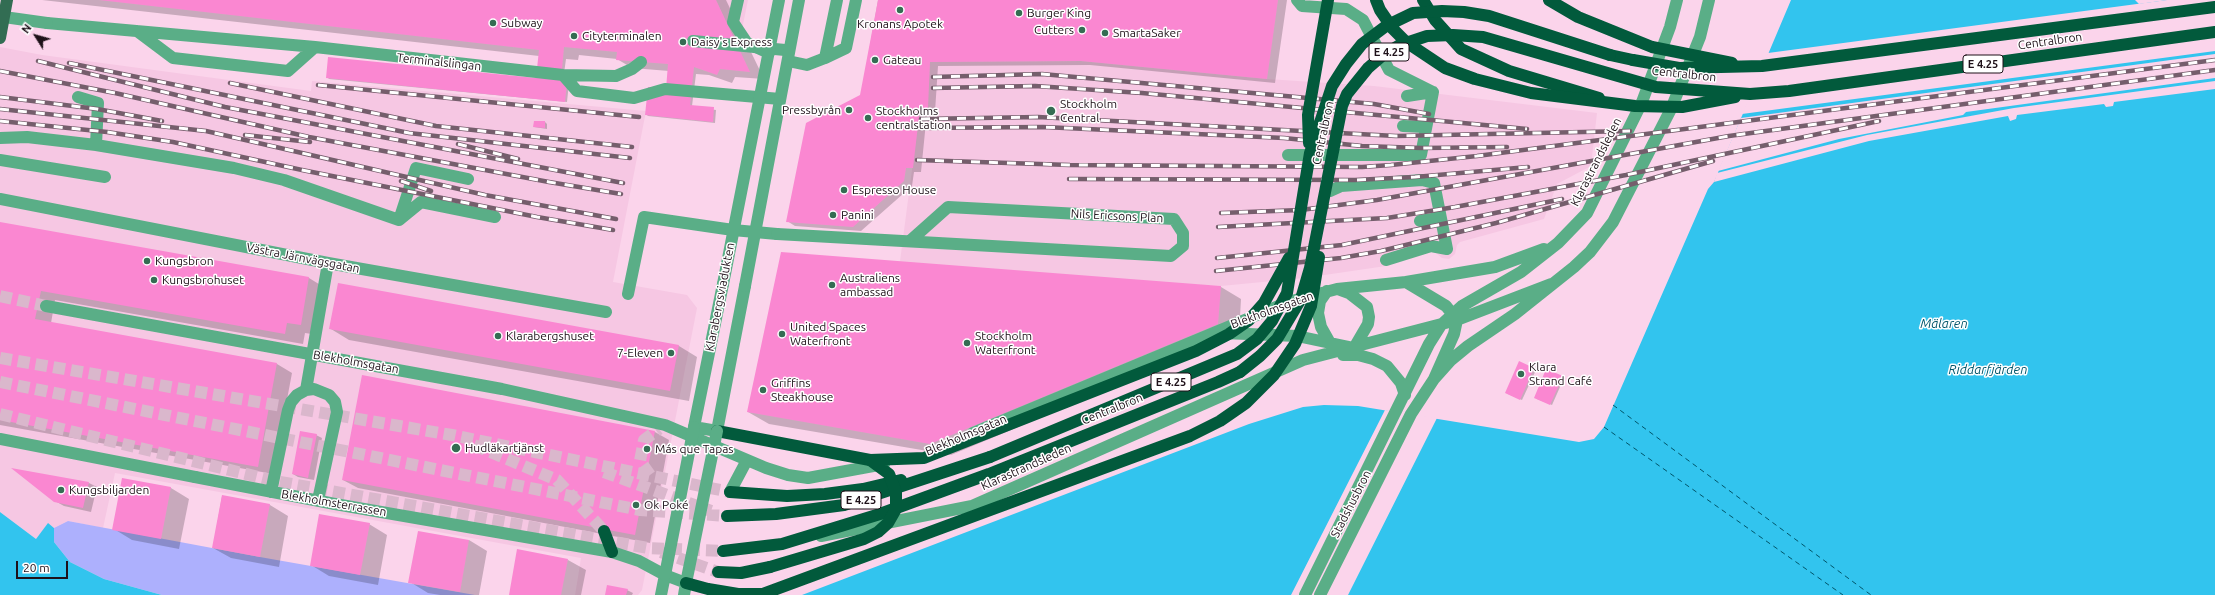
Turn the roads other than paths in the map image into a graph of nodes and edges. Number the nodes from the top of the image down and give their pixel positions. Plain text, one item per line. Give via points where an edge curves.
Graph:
1 (7, 0) edge
2 (738, 0) edge
3 (779, 0) edge
4 (799, 0) edge
5 (837, 0) edge
6 (856, 0) edge
7 (1297, 0) edge
8 (1328, 0) edge
9 (1376, 0) edge
10 (1423, 0) edge
11 (1549, 0) edge
12 (1677, 0) edge
13 (1709, 0) edge
14 (2215, 7) edge
15 (4, 17) junction
16 (137, 31) junction
17 (2215, 32) edge
18 (0, 38) edge
19 (693, 41) dead end
20 (315, 47) junction
21 (769, 53) junction
22 (786, 56) junction
23 (825, 58) junction
24 (641, 62) dead end
25 (1756, 66) junction
26 (563, 75) junction
27 (1433, 92) junction
28 (1750, 94) junction
29 (760, 96) junction
30 (1407, 96) dead end
31 (78, 97) dead end
32 (780, 99) junction
33 (1616, 104) junction
34 (1403, 126) dead end
35 (1425, 128) junction
36 (0, 138) edge
37 (96, 145) junction
38 (1310, 153) junction
39 (1288, 155) dead end
40 (0, 160) edge
41 (105, 178) dead end
42 (468, 179) dead end
43 (1330, 191) dead end
44 (0, 199) edge
45 (1320, 216) junction
46 (495, 217) dead end
47 (1439, 218) junction
48 (399, 220) junction
49 (1420, 221) dead end
50 (733, 230) junction
51 (755, 233) junction
52 (911, 240) junction
53 (1558, 243) junction
54 (1295, 248) junction
55 (1386, 260) dead end
56 (328, 263) junction
57 (1406, 282) junction
58 (1551, 284) junction
59 (1332, 290) junction
60 (628, 294) dead end
61 (46, 306) tunnel mouth
62 (606, 312) dead end
63 (1454, 317) junction
64 (1441, 325) junction
65 (1210, 333) junction
66 (1330, 343) junction
67 (1354, 348) junction
68 (1324, 355) junction
69 (1434, 379) junction
70 (306, 390) junction
71 (1405, 395) junction
72 (1411, 414) joint
73 (694, 427) junction
74 (717, 431) junction
75 (0, 439) edge
76 (990, 458) junction
77 (747, 460) junction
78 (870, 460) junction
79 (271, 492) junction
80 (730, 492) joint
81 (318, 500) junction
82 (727, 516) tunnel mouth
83 (604, 531) tunnel mouth
84 (782, 544) junction
85 (723, 550) tunnel mouth
86 (612, 552) junction
87 (718, 572) tunnel mouth
88 (665, 575) junction
89 (686, 583) junction
90 (661, 595) edge
91 (684, 595) edge
92 (1305, 595) edge
93 (1320, 595) edge

1 - 15 main road, bridge
2 - 21 street, bridge via 733,22 747,43
3 - 21 street, Klarabergsviadukten, bridge
4 - 22 street, Klarabergsviadukten, bridge
5 - 23 street
6 - 23 street via 846,48
7 - 27 street via 1302,6 1346,9 1363,20 1389,70
8 - 38 highway, bridge via 1308,114
9 - 33 highway, bridge via 1393,29 1406,42 1446,68 1475,79 1531,93
10 - 33 highway, bridge via 1435,20 1461,49 1510,71
11 - 25 highway, bridge via 1578,17 1652,46 1718,61
12 - 53 street, Klarastrandsleden via 1642,102 1586,213
13 - 58 street, Klarastrandsleden via 1700,38 1671,109 1613,222 1590,252
14 - 25 highway, Centralbron / E 4.25, bridge
15 - 16 street, Terminalslingan, bridge
15 - 18 main road, bridge
16 - 20 street, Terminalslingan
16 - 20 street via 173,58 288,71
17 - 28 highway, Centralbron / E 4.25, bridge via 1789,91
19 - 22 street
20 - 26 street, Terminalslingan
21 - 29 street, Klarabergsviadukten, bridge
22 - 23 street via 807,65
22 - 32 street, Klarabergsviadukten, bridge
24 - 26 street, Terminalslingan via 616,76
25 - 38 highway, Centralbron / E 4.25, bridge via 1679,68 1610,55 1489,16 1442,11 1412,13 1386,26 1362,44 1346,64 1332,86
26 - 29 street via 577,91 634,98 665,89
27 - 30 street
27 - 35 street
28 - 33 highway, bridge via 1682,107
28 - 45 highway, Centralbron / E 4.25, bridge via 1656,87 1483,37 1427,36 1400,45 1383,56 1368,68 1347,94 1342,106
29 - 32 street
29 - 50 street, Klarabergsviadukten, bridge
31 - 37 street via 98,103
32 - 51 street, Klarabergsviadukten, bridge
34 - 35 street
35 - 39 street via 1421,155
36 - 37 street via 27,137
37 - 48 street via 234,168 284,180
38 - 54 highway, Centralbron / E 4.25, bridge
40 - 41 street
42 - 48 street via 416,168
43 - 47 street via 1341,186 1422,180 1434,183
44 - 56 street, Västra Järnvägsgatan, bridge
45 - 84 highway, Centralbron / E 4.25, bridge via 1301,299 1277,339 1240,372 989,474 880,514
45 - 89 highway, bridge via 1318,270 1311,306 1295,344 1274,375 1246,403 1220,421 1190,436 763,594 738,594
46 - 48 street via 421,202
47 - 49 street
47 - 55 street via 1447,249 1431,246
50 - 51 street, Nils Ericsons Plan
50 - 60 street, Nils Ericsons Plan, bridge via 644,217
50 - 73 street, Klarabergsviadukten, bridge
51 - 52 street, Nils Ericsons Plan, bridge
51 - 74 street, Klarabergsviadukten, bridge
52 - 52 street, Nils Ericsons Plan, bridge via 1171,256 1182,246 1183,233 1174,220 948,207
53 - 57 street, Blekholmsgatan via 1495,267
53 - 63 street, Klarastrandsleden via 1521,272 1471,300
54 - 76 highway, Centralbron / E 4.25, bridge via 1287,293 1275,316 1257,339 1238,354
54 - 78 highway, bridge via 1264,303 1249,320 1203,348 924,458
56 - 62 street, Västra Järnvägsgatan, bridge
56 - 70 street, bridge
57 - 59 street, Blekholmsgatan
57 - 63 street via 1437,300
58 - 63 street, Klarastrandsleden
58 - 69 street, Klarastrandsleden via 1515,314 1468,346
59 - 65 street, Blekholmsgatan via 1288,302
59 - 66 street via 1320,301 1318,313 1321,327
59 - 67 street via 1349,293 1366,308 1368,324
61 - 77 street, Blekholmsgatan via 494,388 662,427
63 - 64 street, Klarastrandsleden
63 - 69 street, Klarastrandsleden via 1454,334
64 - 67 street, Klarastrandsleden
64 - 71 street
65 - 66 street, Blekholmsgatan via 1297,336
65 - 77 street, Blekholmsgatan via 914,457 808,478
66 - 67 street, Blekholmsgatan
67 - 68 street, Klarastrandsleden
68 - 71 street, Klarastrandsleden via 1358,355 1373,359 1393,372 1401,382
68 - 84 street, Klarastrandsleden via 1303,360 972,506
69 - 72 street, Klarastrandsleden
70 - 79 street, bridge via 297,395 288,410
70 - 81 street, bridge via 322,391 329,395 335,402 337,412
71 - 92 street, Stadshusbron
72 - 93 street, Stadshusbron
73 - 74 street
73 - 88 street, Klarabergsviadukten, bridge
74 - 78 highway
74 - 89 street, Klarabergsviadukten, bridge
75 - 79 street, Blekholmsterrassen, bridge
76 - 80 highway via 863,489 787,496
76 - 82 highway, Klarastrandsleden / E 4.25 via 844,505 776,514
77 - 80 street
78 - 87 highway, bridge via 889,474 896,492 896,509 878,532 864,540 770,567 741,573
79 - 81 street, Blekholmsterrassen, bridge
81 - 86 street, Blekholmsterrassen, bridge
83 - 86 highway, bridge
84 - 85 highway, Klarastrandsleden / E 4.25
86 - 88 street, Blekholmsterrassen via 639,561
88 - 89 street, Blekholmsterrassen
88 - 90 street, Klarabergsviadukten
89 - 91 street, Klarabergsviadukten

